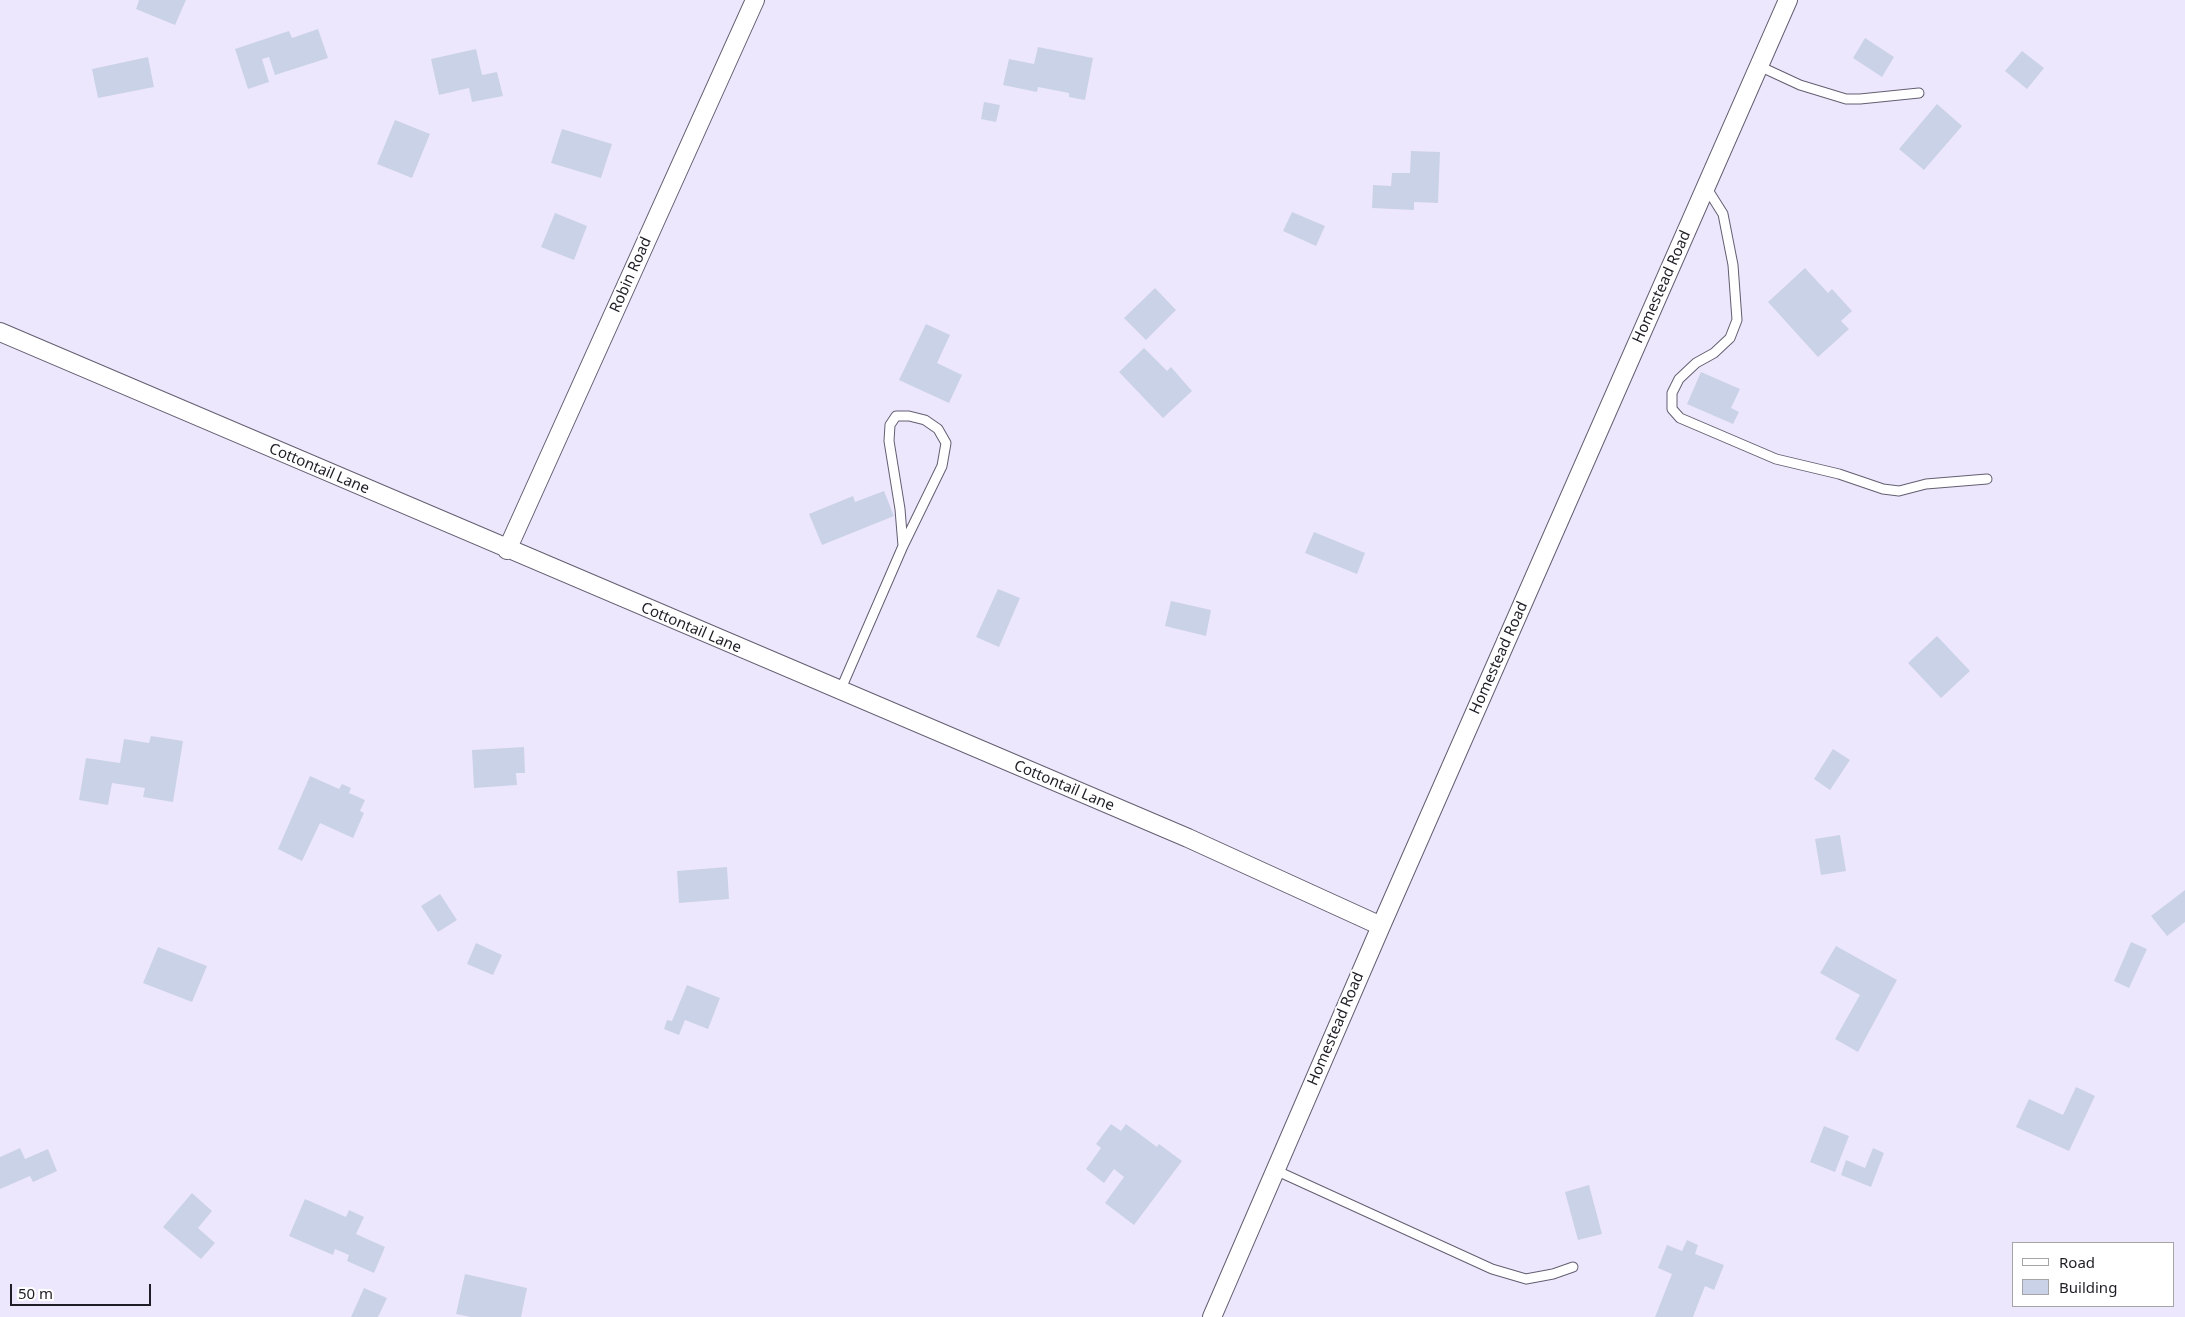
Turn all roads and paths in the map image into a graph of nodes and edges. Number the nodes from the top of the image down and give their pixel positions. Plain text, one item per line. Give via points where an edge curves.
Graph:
1 (755, 0) edge
2 (1788, 0) edge
3 (1759, 66) junction
4 (1919, 93) dead end
5 (1706, 186) junction
6 (0, 332) edge
7 (1987, 479) dead end
8 (903, 546) junction
9 (507, 550) junction
10 (840, 690) junction
11 (1381, 926) junction
12 (1275, 1170) junction
13 (1573, 1268) dead end
14 (1212, 1317) edge

1 - 9 street, Robin Road
2 - 3 street, Homestead Road
3 - 4 lane via 1800,85 1846,99
3 - 5 street, Homestead Road
5 - 7 lane via 1723,214 1733,264 1737,320 1730,338 1679,379 1672,394 1672,409 1680,418 1776,460 1839,474 1883,489 1899,490 1926,484
5 - 11 street, Homestead Road
6 - 9 street, Cottontail Lane
8 - 8 lane via 942,466 946,443 938,429 924,420 896,416 890,425 889,441
8 - 10 lane
9 - 10 street, Cottontail Lane
10 - 11 street, Cottontail Lane via 1180,835
11 - 12 street, Homestead Road
12 - 13 lane via 1492,1269 1526,1279
12 - 14 street, Homestead Road

